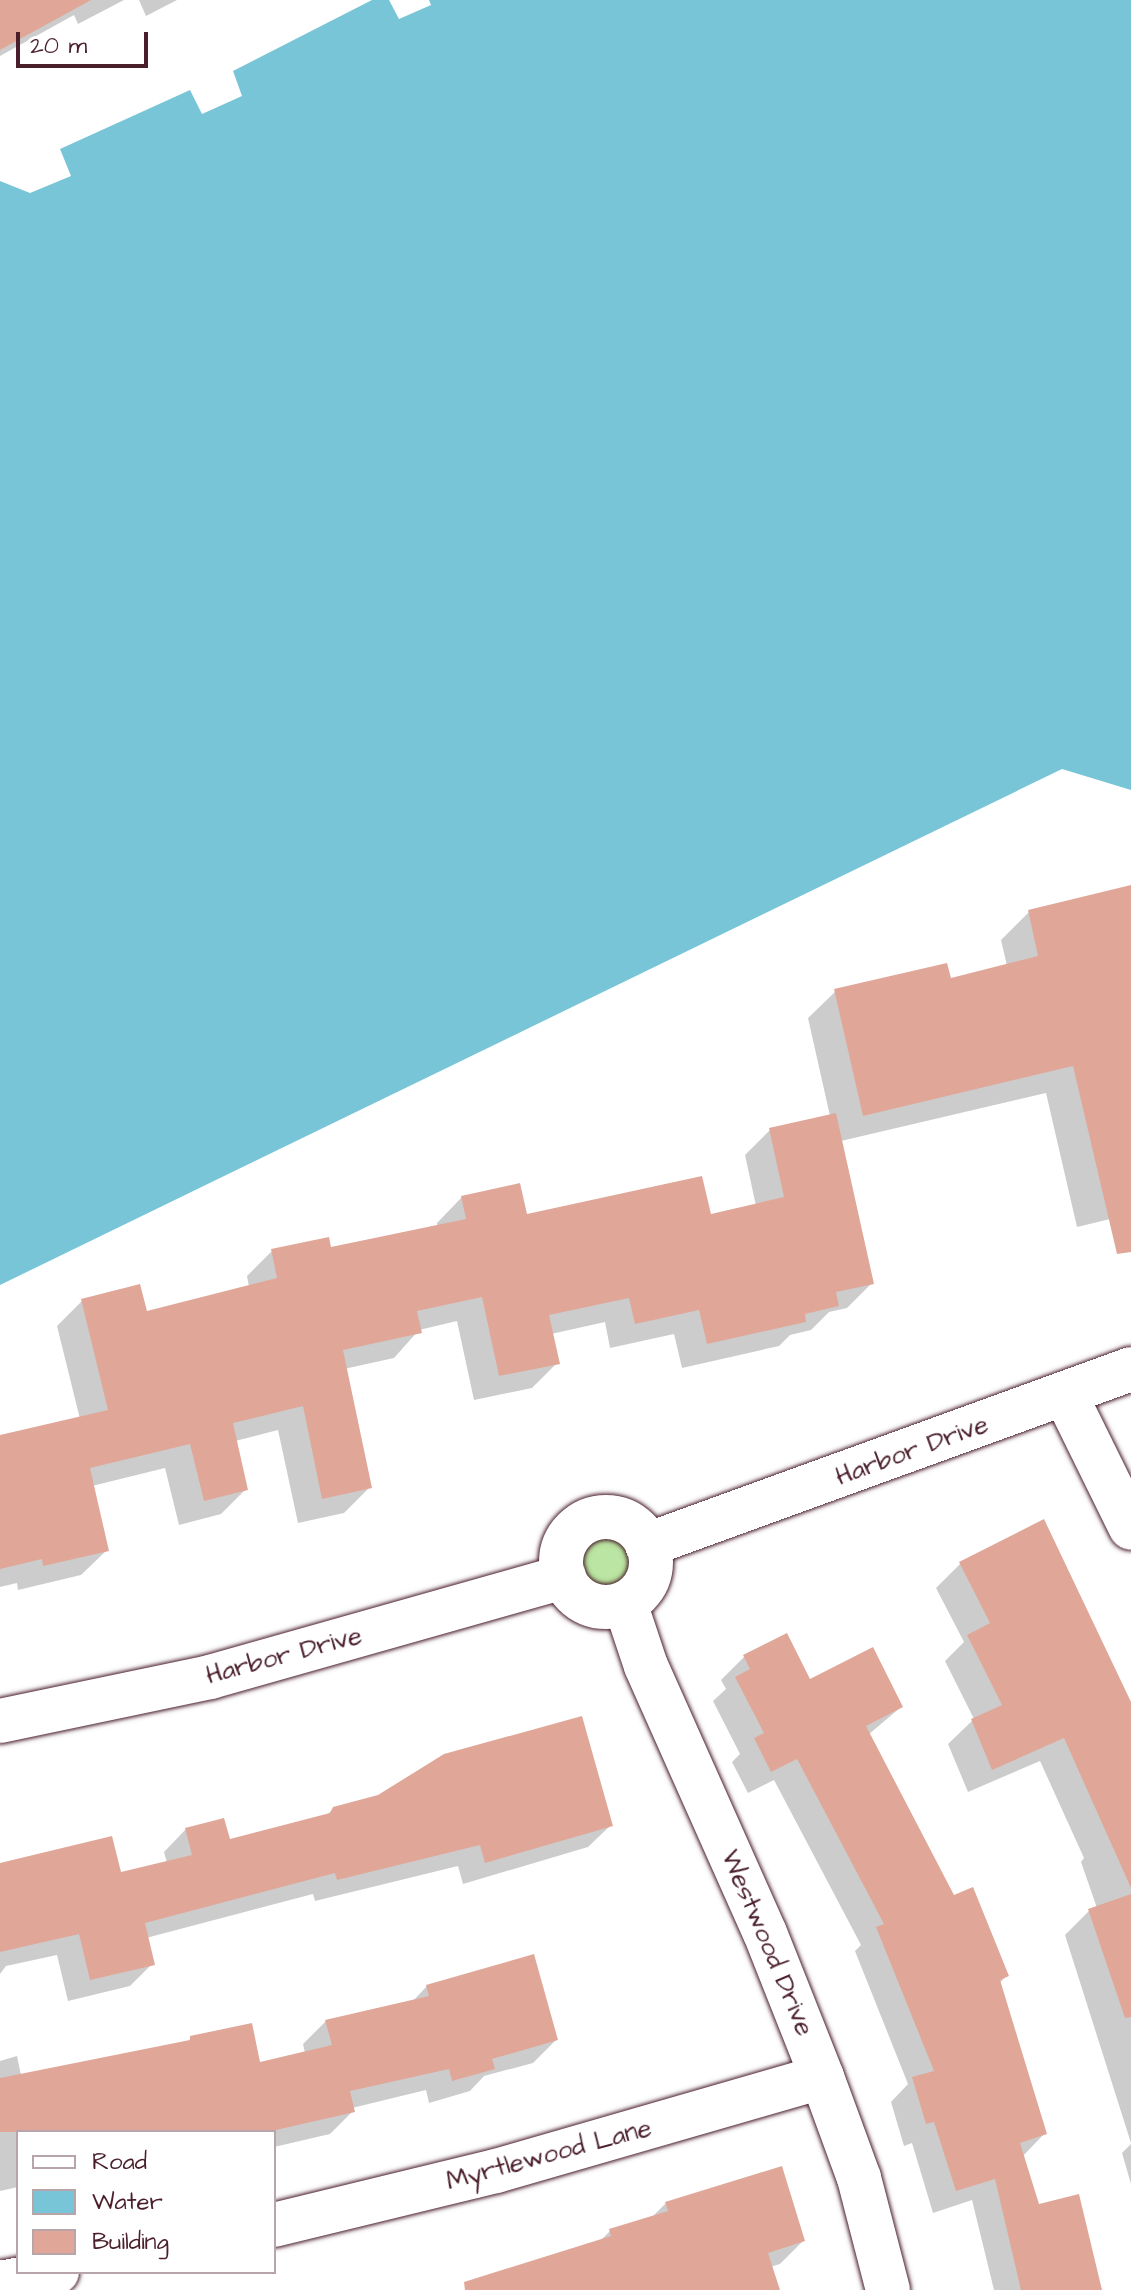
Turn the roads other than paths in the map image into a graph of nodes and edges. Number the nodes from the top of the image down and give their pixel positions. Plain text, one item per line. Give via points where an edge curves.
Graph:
1 (1131, 1369) edge
2 (1065, 1394) junction
3 (1131, 1528) edge
4 (647, 1545) junction
5 (564, 1577) junction
6 (625, 1603) junction
7 (0, 1721) edge
8 (822, 2077) junction
9 (276, 2225) edge
10 (47, 2274) edge
11 (0, 2283) edge
12 (888, 2290) edge

1 - 2 street, Harbor Drive
2 - 3 street
2 - 4 street, Harbor Drive
4 - 5 street via 635,1527 620,1519 588,1521 574,1529 564,1546
4 - 6 street via 650,1573 643,1589
5 - 6 street via 579,1599 596,1607
5 - 7 street, Harbor Drive via 210,1677
6 - 8 street, Westwood Drive via 646,1666 765,1933
8 - 9 street, Myrtlewood Lane via 496,2171
8 - 12 street, Westwood Drive via 859,2178
10 - 11 street

